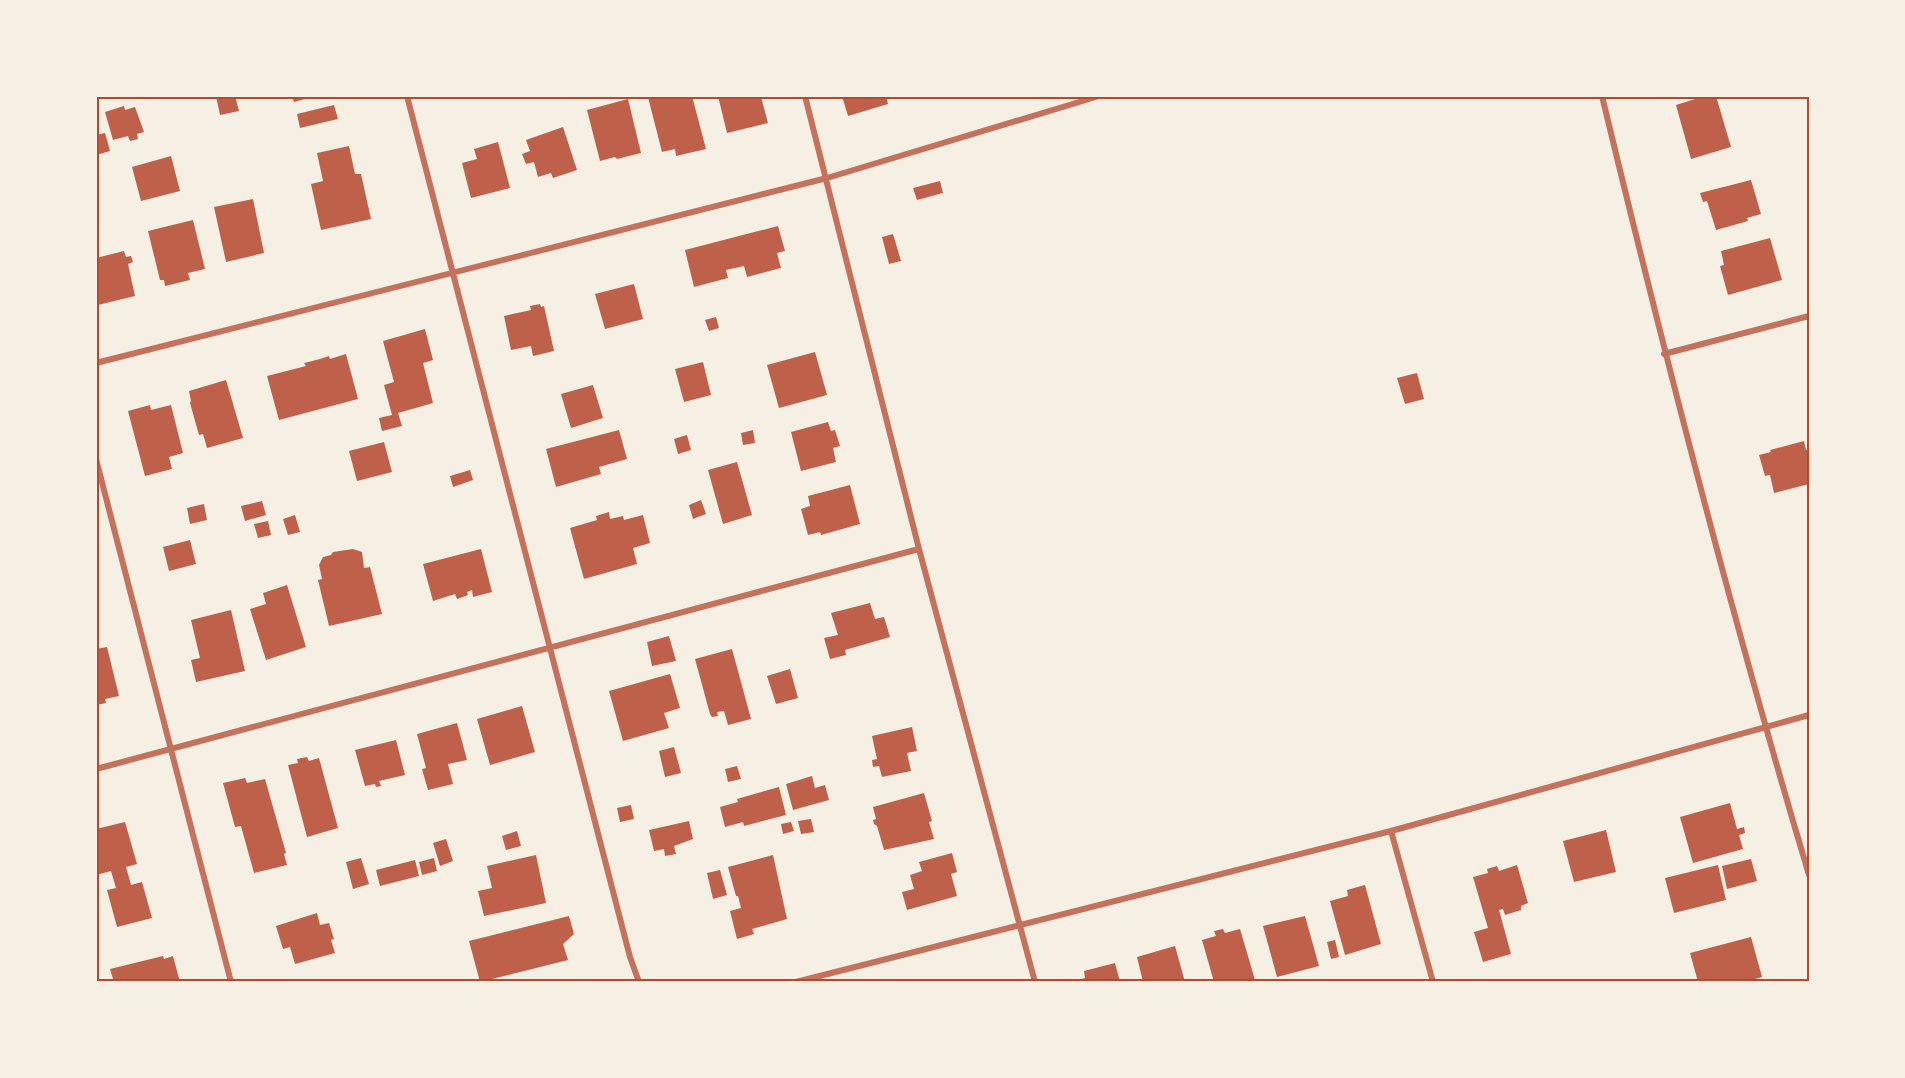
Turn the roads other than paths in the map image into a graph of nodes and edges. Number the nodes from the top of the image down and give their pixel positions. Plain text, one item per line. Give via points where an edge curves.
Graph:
1 (407, 96) edge
2 (805, 96) edge
3 (1099, 96) edge
4 (1602, 96) edge
5 (827, 178) junction
6 (453, 273) junction
7 (1809, 316) edge
8 (1664, 354) junction
9 (96, 363) edge
10 (96, 459) edge
11 (919, 549) junction
12 (550, 648) junction
13 (1809, 715) edge
14 (1764, 726) junction
15 (171, 750) junction
16 (96, 769) edge
17 (1391, 831) junction
18 (1809, 875) edge
19 (1020, 926) junction
20 (231, 982) edge
21 (639, 982) edge
22 (796, 982) edge
23 (1035, 982) edge
24 (1433, 982) edge

1 - 6 street
2 - 5 street
3 - 5 street
4 - 8 street
5 - 6 street
5 - 11 street
6 - 9 street
6 - 12 street
7 - 8 street
8 - 14 street
10 - 15 street
11 - 12 street
11 - 19 street
12 - 15 street
12 - 21 street
13 - 14 street
14 - 17 street
14 - 18 street
15 - 16 street
15 - 20 street
17 - 19 street
17 - 24 street
19 - 22 street
19 - 23 street

